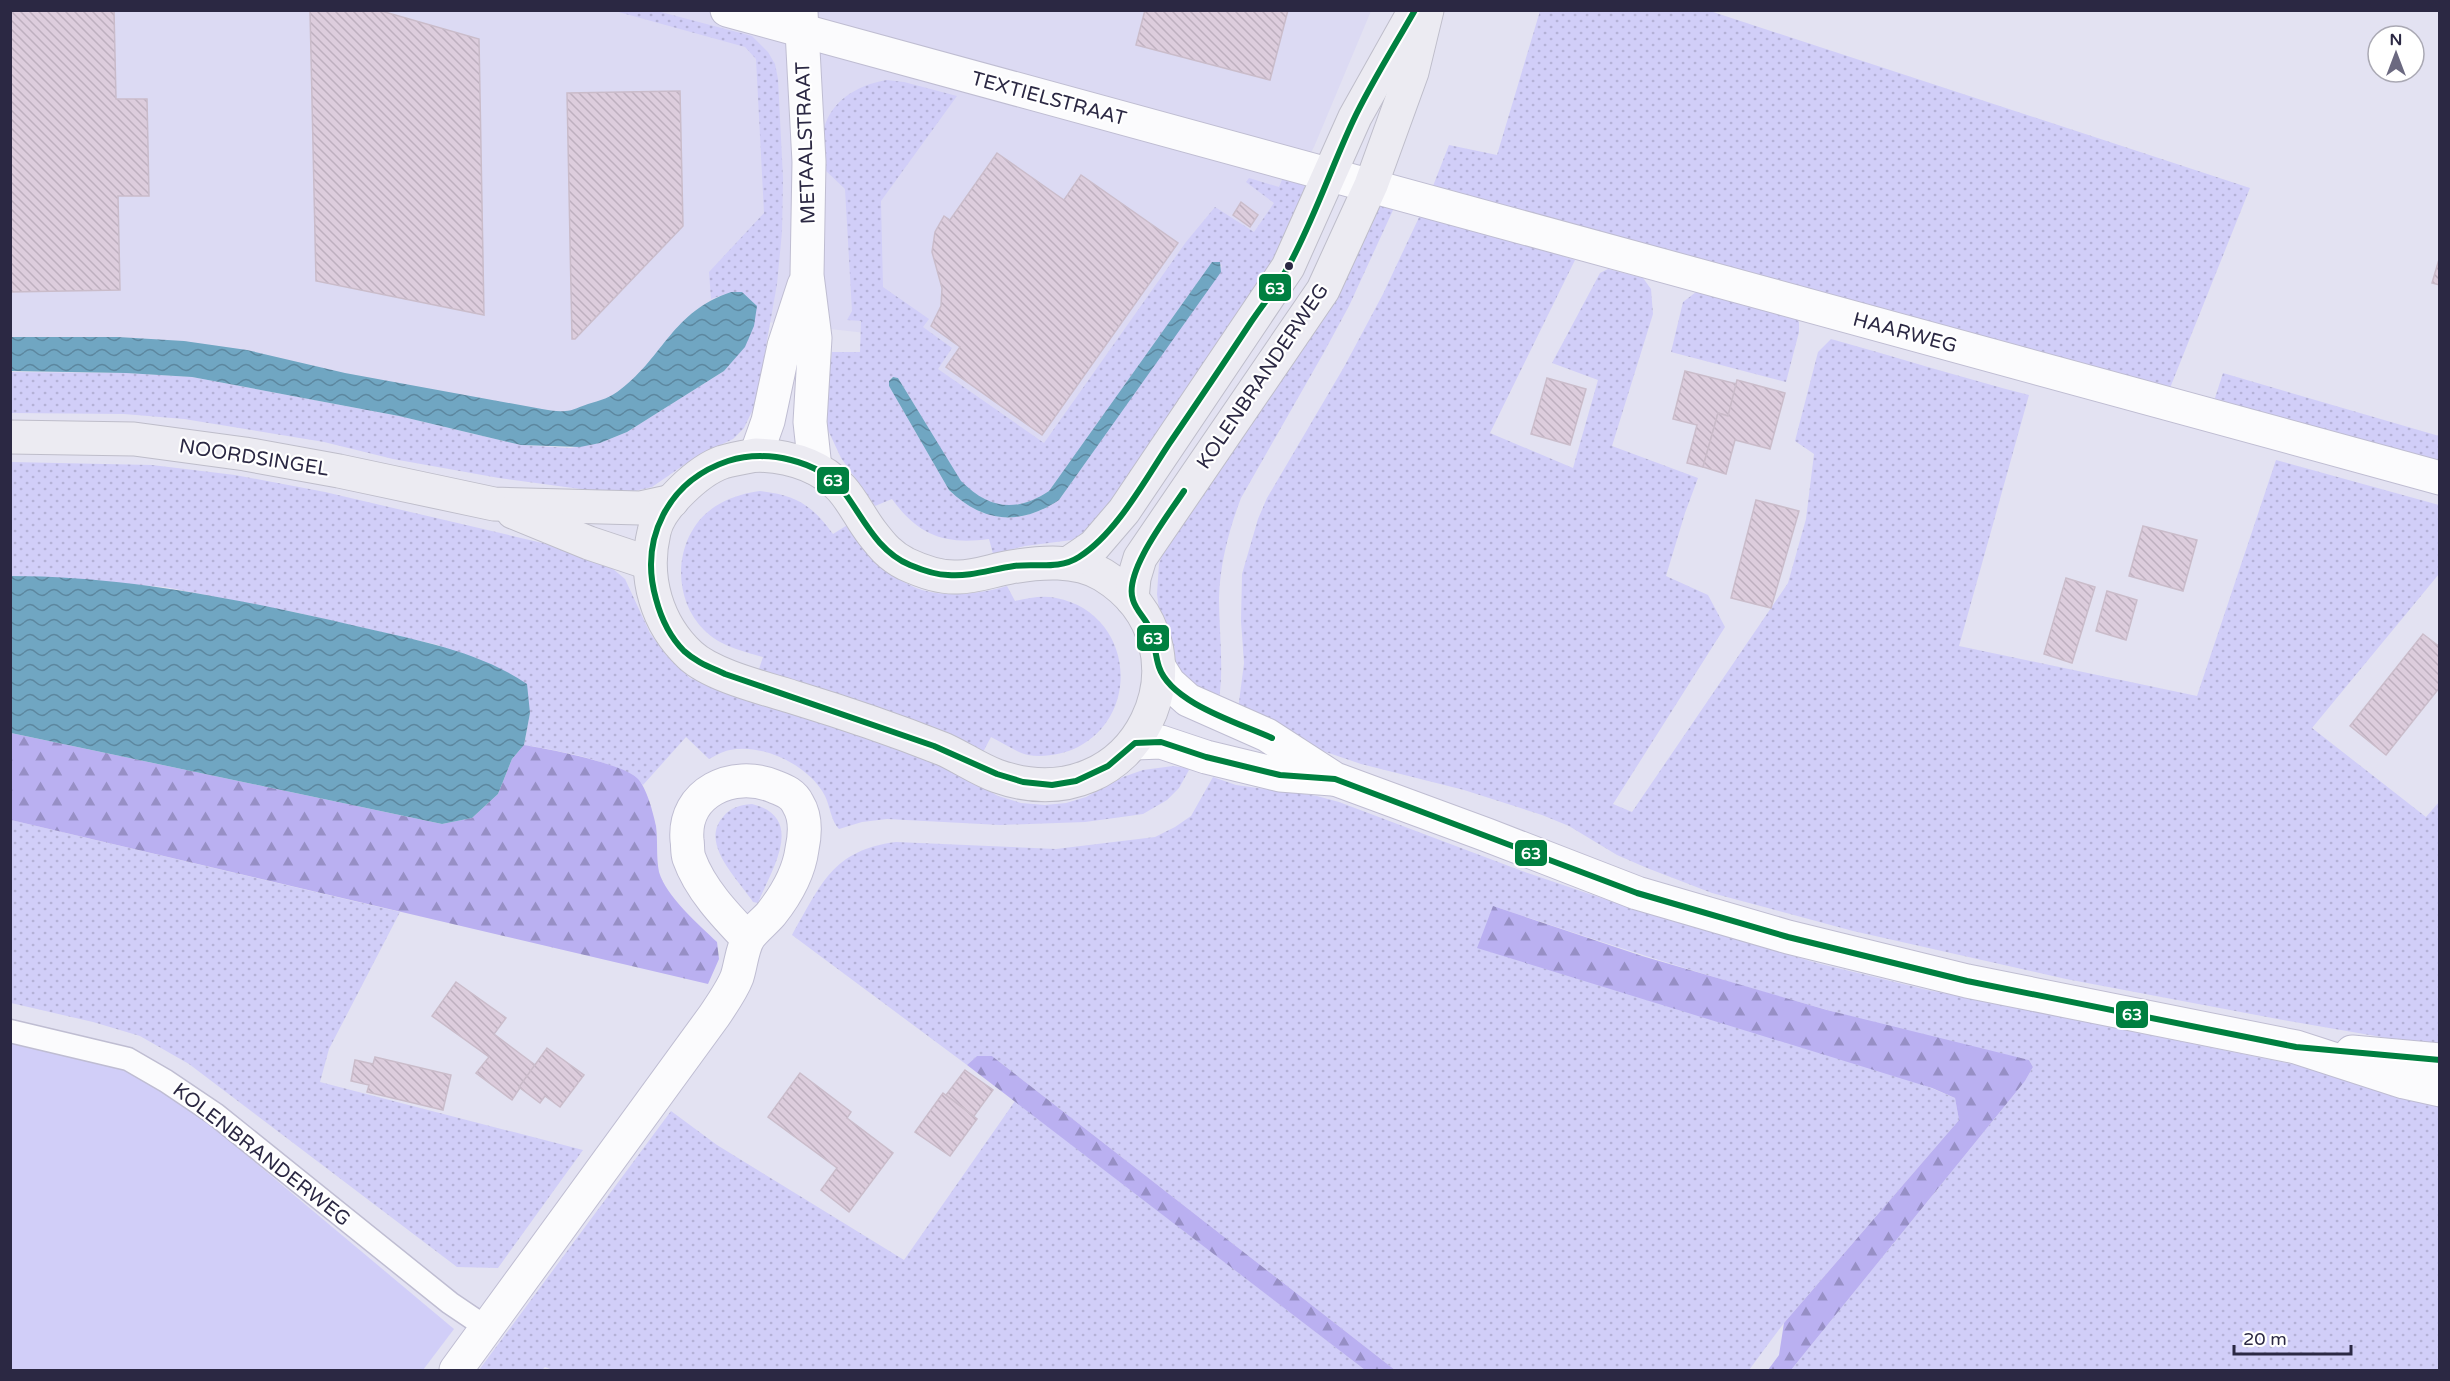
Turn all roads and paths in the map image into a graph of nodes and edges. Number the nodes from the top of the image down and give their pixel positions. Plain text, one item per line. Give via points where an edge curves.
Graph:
1 (727, 10) edge
2 (1415, 10) edge
3 (1427, 10) edge
4 (801, 21) edge
5 (1329, 174) junction
6 (1371, 185) junction
7 (807, 275) junction
8 (10, 437) edge
9 (756, 455) junction
10 (815, 468) junction
11 (2439, 478) edge
12 (672, 501) junction
13 (494, 504) junction
14 (649, 563) junction
15 (1069, 563) junction
16 (1132, 599) junction
17 (1159, 667) junction
18 (1135, 743) junction
19 (1335, 779) junction
20 (748, 939) junction
21 (10, 1031) edge
22 (2296, 1047) junction
23 (2439, 1060) edge
24 (2439, 1090) edge
25 (487, 1328) junction
26 (456, 1371) edge

1 - 4 street, TEXTIELSTRAAT
2 - 5 main road, KOLENBRANDERWEG via 1355,117
3 - 6 main road, KOLENBRANDERWEG via 1412,72
4 - 5 street, TEXTIELSTRAAT
4 - 7 street, METAALSTRAAT via 809,162
5 - 6 street, TEXTIELSTRAAT
5 - 15 main road, KOLENBRANDERWEG via 1288,267 1221,370 1124,511 1094,546
6 - 11 street, HAARWEG
6 - 16 main road, KOLENBRANDERWEG via 1323,290 1140,558
7 - 9 street, METAALSTRAAT
7 - 10 street, METAALSTRAAT via 815,338 810,422
8 - 13 main road, NOORDSINGEL via 156,442 329,469
9 - 10 main road via 783,456
9 - 12 main road via 720,463 689,483
10 - 15 main road via 841,488 888,554 907,565 954,578 1012,567
12 - 13 main road, NOORDSINGEL via 640,508
12 - 14 main road via 654,528
13 - 14 main road, NOORDSINGEL
14 - 18 main road via 656,603 670,634 693,659 738,680 944,750 998,776 1035,785 1071,783 1095,775 1116,763
15 - 16 main road via 1102,574
16 - 17 main road via 1149,625
17 - 18 main road via 1148,722
17 - 19 street via 1169,683 1188,700 1267,735
18 - 19 street via 1161,742 1280,775
19 - 22 street via 1637,893 1788,937 1967,981
20 - 20 street via 791,883 802,850 804,825 799,804 788,792 762,781 717,785 698,801 686,829 689,857 704,886
20 - 25 street via 736,979 714,1016
21 - 25 lane, KOLENBRANDERWEG via 128,1059 166,1080 215,1114 450,1303
22 - 23 street
22 - 24 street
25 - 26 street

